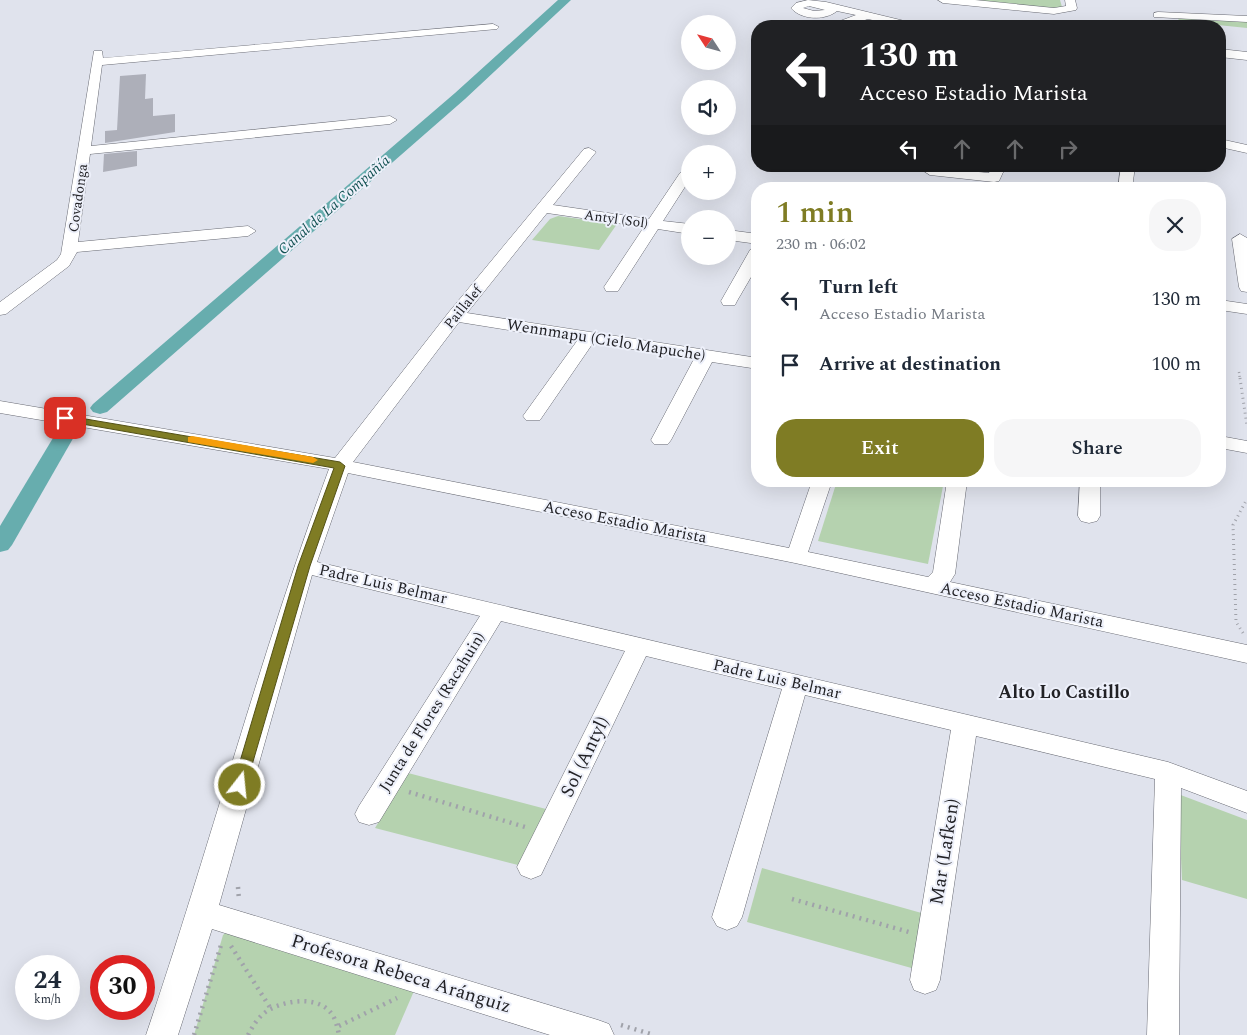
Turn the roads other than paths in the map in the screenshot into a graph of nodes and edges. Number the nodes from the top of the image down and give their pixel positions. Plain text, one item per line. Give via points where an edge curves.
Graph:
1 (943, 0) edge
2 (1070, 0) edge
3 (829, 10) dead end
4 (864, 17) junction
5 (1247, 19) edge
6 (855, 20) edge
7 (873, 20) edge
8 (880, 20) edge
9 (1184, 20) edge
10 (493, 27) dead end
11 (1226, 28) edge
12 (1247, 30) edge
13 (1226, 54) edge
14 (1247, 56) edge
15 (1226, 64) edge
16 (1247, 66) edge
17 (390, 120) dead end
18 (1226, 137) edge
19 (1247, 142) edge
20 (1226, 144) edge
21 (1247, 149) edge
22 (84, 151) junction
23 (590, 152) dead end
24 (930, 172) edge
25 (996, 172) edge
26 (681, 183) edge
27 (543, 208) junction
28 (653, 224) junction
29 (681, 228) edge
30 (248, 231) dead end
31 (736, 236) edge
32 (751, 238) edge
33 (1240, 239) dead end
34 (70, 248) junction
35 (751, 262) edge
36 (612, 287) dead end
37 (1247, 287) edge
38 (729, 301) dead end
39 (1226, 306) edge
40 (1247, 309) edge
41 (0, 310) edge
42 (455, 316) junction
43 (589, 336) junction
44 (701, 355) junction
45 (751, 363) edge
46 (0, 407) edge
47 (533, 416) dead end
48 (661, 440) dead end
49 (1226, 443) edge
50 (1247, 447) edge
51 (340, 466) junction
52 (820, 487) edge
53 (956, 487) edge
54 (1090, 487) edge
55 (1089, 516) dead end
56 (795, 556) junction
57 (304, 566) junction
58 (934, 586) junction
59 (495, 611) junction
60 (639, 646) junction
61 (1246, 646) edge
62 (796, 683) junction
63 (965, 723) junction
64 (1168, 772) junction
65 (1247, 802) edge
66 (369, 814) dead end
67 (531, 867) dead end
68 (202, 913) junction
69 (727, 917) dead end
70 (925, 980) dead end
71 (162, 1035) edge
72 (598, 1035) edge
73 (1163, 1035) edge

1 - 2 street via 1054,11 1072,8
3 - 4 street
4 - 6 street
4 - 7 street
4 - 8 street
5 - 9 street via 1159,15
10 - 22 street, Covadonga via 98,58
11 - 12 street
13 - 14 street
15 - 16 street
17 - 22 street
18 - 19 street
20 - 21 street
22 - 34 street, Covadonga
23 - 27 street, Paillalef
24 - 25 street
26 - 28 street
27 - 28 street, Antyl (Sol)
27 - 42 street, Paillalef
28 - 29 street, Antyl (Sol)
28 - 36 street
30 - 34 street
31 - 32 street
33 - 37 street
34 - 41 street, Covadonga via 63,263
35 - 38 street
39 - 40 street
42 - 43 street, Wennmapu (Cielo Mapuche)
42 - 51 street, Paillalef
43 - 44 street, Wennmapu (Cielo Mapuche)
43 - 47 street
44 - 45 street, Wennmapu (Cielo Mapuche)
44 - 48 street via 704,361
46 - 51 street, Acceso Estadio Marista
49 - 50 street
51 - 56 street, Acceso Estadio Marista
51 - 57 street, Paillalef
52 - 56 street
53 - 58 street via 944,574
54 - 55 street
56 - 58 street, Acceso Estadio Marista
57 - 59 street, Padre Luis Belmar
57 - 68 street, Paillalef
58 - 61 street, Acceso Estadio Marista
59 - 60 street, Padre Luis Belmar
59 - 66 street, Junta de Flores (Racahuin)
60 - 62 street, Padre Luis Belmar
60 - 67 street, Sol (Antyl)
62 - 63 street, Padre Luis Belmar
62 - 69 street
63 - 64 street, Padre Luis Belmar
63 - 70 street, Mar (Lafken)
64 - 65 street, Padre Luis Belmar
64 - 73 street
68 - 71 street, Paillalef
68 - 72 street, Profesora Rebeca Aránguiz

